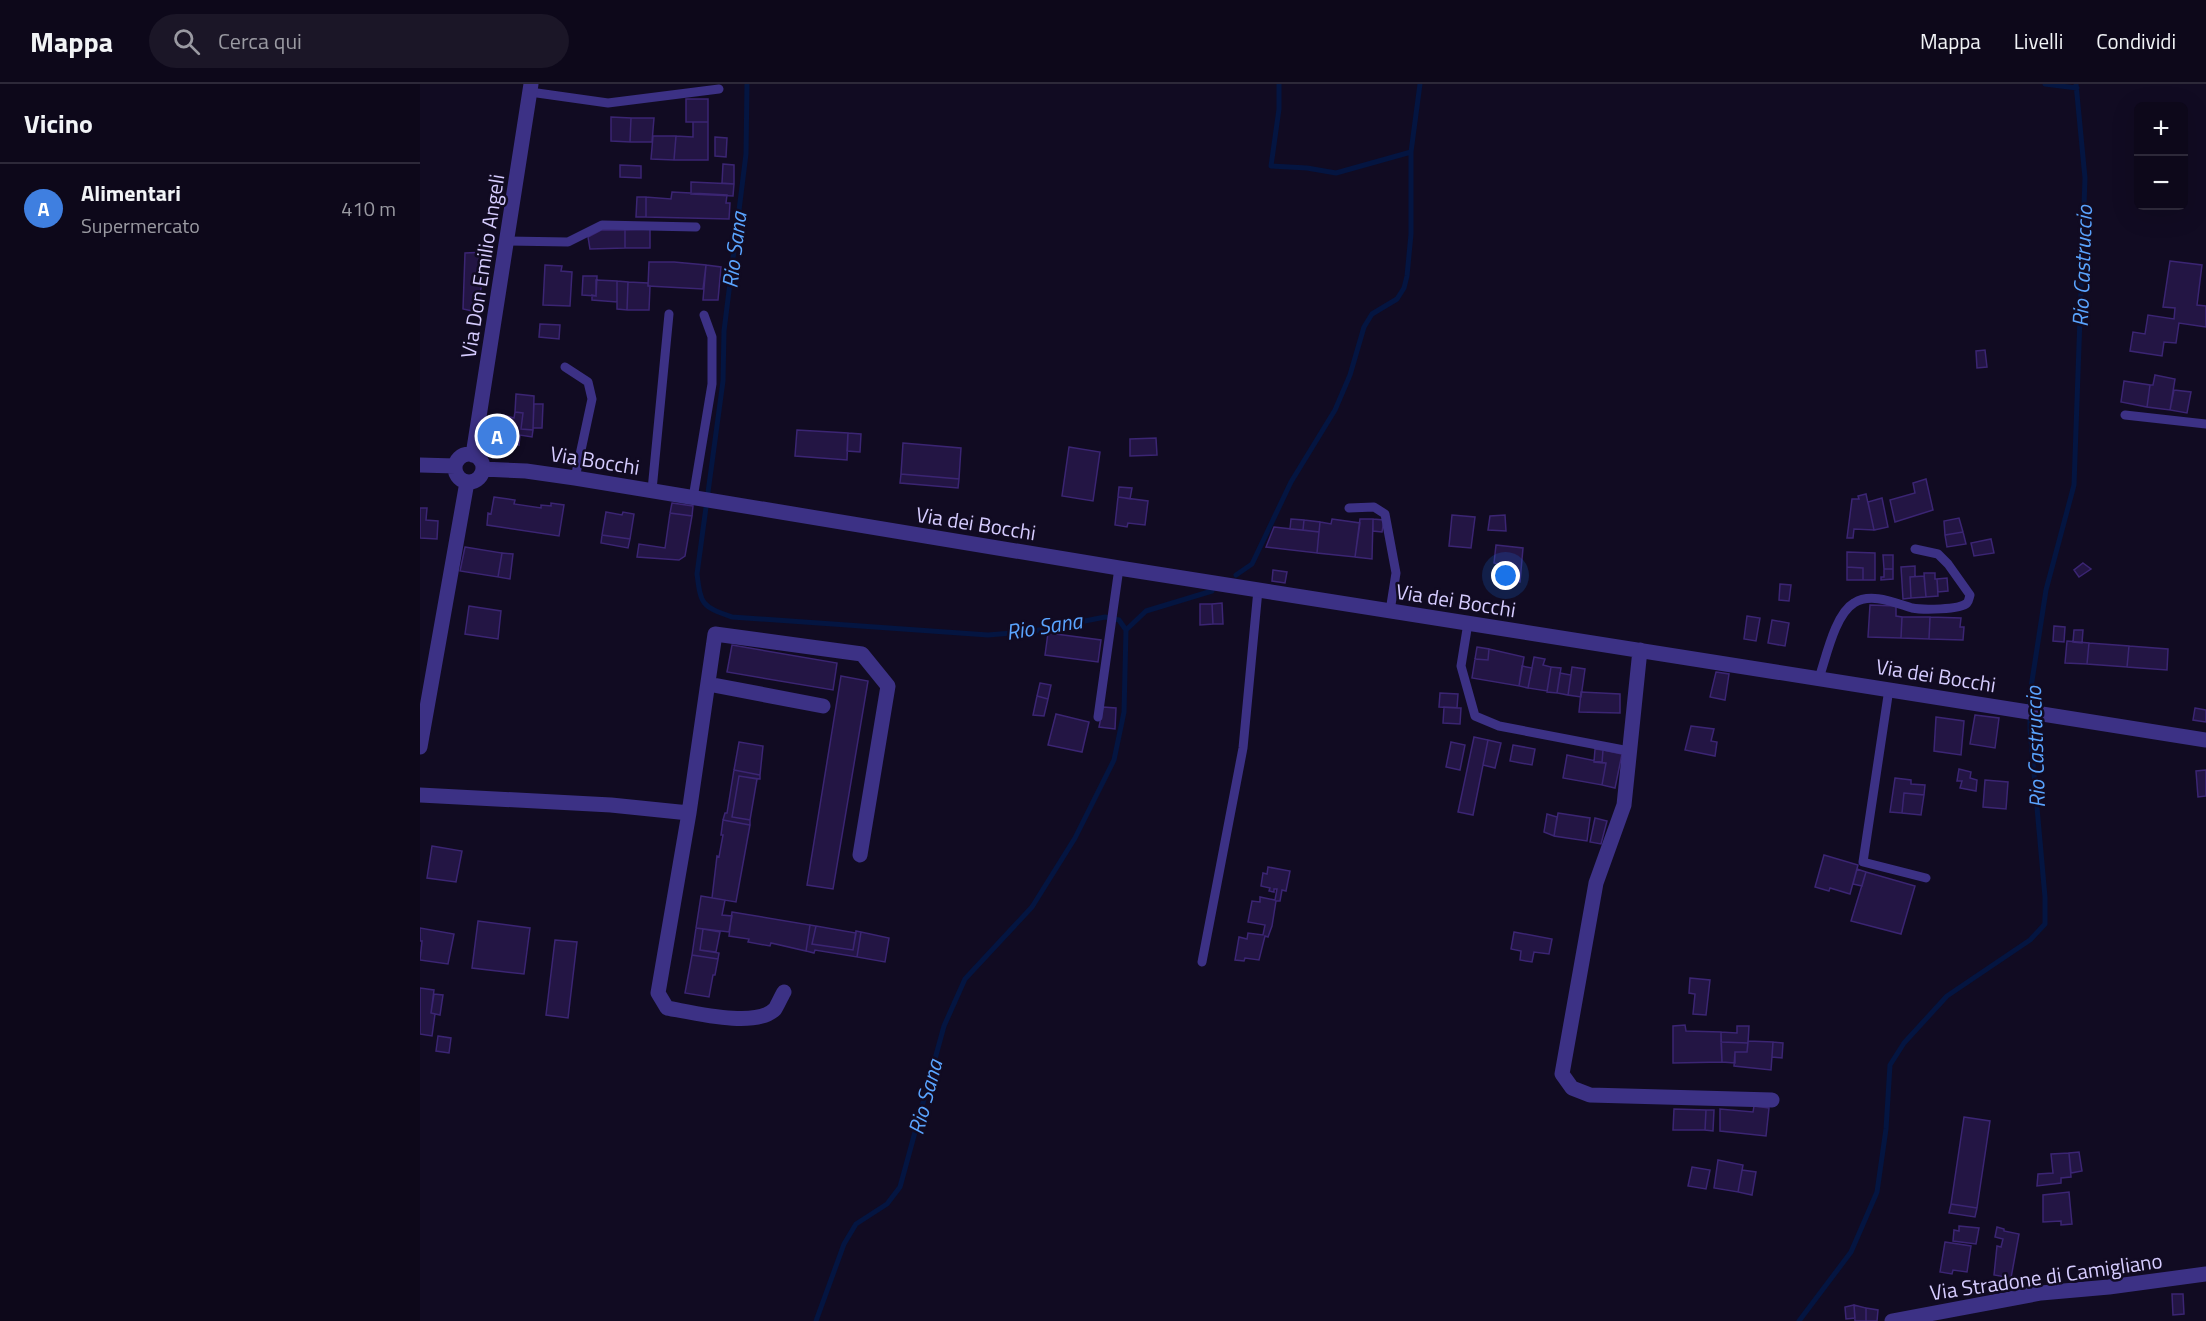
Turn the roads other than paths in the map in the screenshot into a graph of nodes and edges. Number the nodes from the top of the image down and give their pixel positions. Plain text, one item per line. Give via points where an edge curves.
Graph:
1 (531, 88) edge
2 (719, 89) dead end
3 (696, 227) dead end
4 (507, 241) junction
5 (669, 314) dead end
6 (704, 315) dead end
7 (565, 367) dead end
8 (2124, 414) dead end
9 (2206, 424) edge
10 (473, 455) junction
11 (420, 465) edge
12 (455, 466) junction
13 (483, 469) junction
14 (575, 478) junction
15 (467, 482) junction
16 (652, 490) junction
17 (696, 498) junction
18 (1349, 508) dead end
19 (1916, 549) dead end
20 (1119, 568) junction
21 (1258, 590) junction
22 (1390, 611) junction
23 (1468, 623) junction
24 (1640, 650) junction
25 (1819, 678) junction
26 (708, 684) junction
27 (1889, 689) junction
28 (824, 706) dead end
29 (1098, 717) dead end
30 (2206, 740) edge
31 (420, 747) edge
32 (1629, 751) junction
33 (420, 795) edge
34 (690, 813) junction
35 (860, 855) dead end
36 (1926, 878) dead end
37 (1202, 962) dead end
38 (784, 992) dead end
39 (1772, 1101) dead end
40 (2206, 1274) edge
41 (1892, 1321) edge

1 - 2 lane via 608,103
1 - 4 street, Via Don Emilio Angeli
3 - 4 lane via 602,225 568,242
4 - 10 street, Via Don Emilio Angeli
5 - 16 lane
6 - 17 lane via 712,337 712,384
7 - 14 lane via 588,382 592,399
8 - 9 lane
10 - 12 street via 464,455
10 - 13 street via 481,460
11 - 12 street
12 - 15 street via 457,475
13 - 14 street, Via Bocchi
13 - 15 street via 479,477
14 - 16 street, Via Bocchi
15 - 31 street
16 - 17 street, Via Bocchi
17 - 20 street, Via dei Bocchi
18 - 22 lane via 1374,507 1385,514 1396,573
19 - 25 lane via 1938,554 1948,564 1970,595 1969,602 1934,609 1881,600 1852,603 1840,618
20 - 21 street, Via dei Bocchi
20 - 29 lane
21 - 22 street, Via dei Bocchi
21 - 37 lane via 1243,748
22 - 23 street, Via dei Bocchi
23 - 24 street, Via dei Bocchi
23 - 32 lane via 1461,666 1475,716 1499,726
24 - 25 street, Via dei Bocchi
24 - 32 street
25 - 27 street, Via dei Bocchi
26 - 28 street
26 - 34 street
26 - 35 street via 715,634 862,654 888,686
27 - 30 street, Via dei Bocchi
27 - 36 lane via 1863,862
32 - 39 street via 1624,805 1596,883 1562,1074 1572,1088 1590,1095
33 - 34 street
34 - 38 street via 658,993 661,1000 667,1008 740,1019 774,1010
40 - 41 street, Via Stradone di Camigliano via 2041,1293

